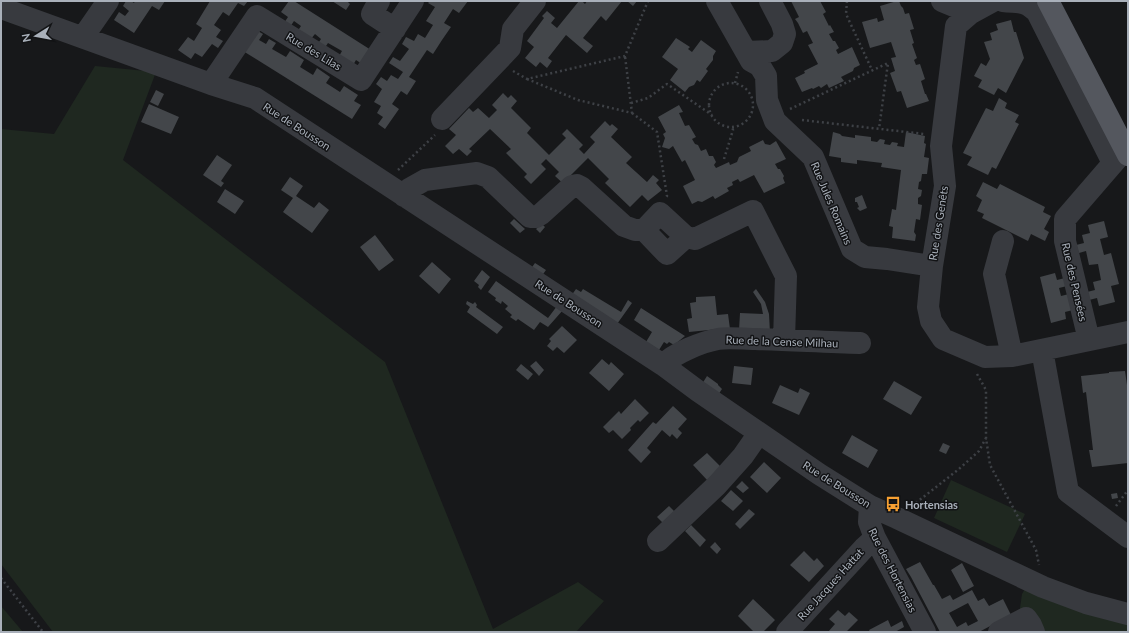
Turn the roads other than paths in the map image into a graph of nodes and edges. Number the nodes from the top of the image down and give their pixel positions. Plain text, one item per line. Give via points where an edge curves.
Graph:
1 (108, 1) edge
2 (379, 1) edge
3 (413, 1) edge
4 (535, 1) edge
5 (717, 1) edge
6 (770, 1) edge
7 (942, 1) edge
8 (993, 1) edge
9 (1003, 1) edge
10 (1048, 1) edge
11 (1, 8) edge
12 (971, 13) junction
13 (395, 29) junction
14 (83, 38) junction
15 (746, 52) junction
16 (211, 84) junction
17 (442, 119) road end
18 (1123, 153) edge
19 (404, 196) junction
20 (644, 230) junction
21 (686, 237) junction
22 (1003, 241) dead end
23 (932, 266) junction
24 (1128, 332) edge
25 (784, 340) junction
26 (1089, 340) junction
27 (860, 343) dead end
28 (1042, 350) junction
29 (1012, 356) junction
30 (663, 365) junction
31 (759, 432) junction
32 (870, 506) junction
33 (1128, 537) edge
34 (875, 538) junction
35 (658, 541) dead end
36 (1128, 614) edge
37 (787, 632) edge
38 (925, 632) edge
39 (999, 632) edge
40 (1034, 632) edge

1 - 14 street
2 - 13 street via 372,14
3 - 13 street, Rue des Lilas
4 - 17 street via 513,28 510,48
5 - 15 street, Rue Jules Romains
6 - 15 street via 784,29 782,43 772,51
7 - 12 street
8 - 12 street, Rue des Genêts
9 - 18 street via 1025,2 1037,12
10 - 18 main road
11 - 14 street, Rue de Bousson
12 - 23 street, Rue des Genêts via 956,26 941,146 945,186
13 - 16 street, Rue des Lilas via 361,80 257,16
14 - 16 street, Rue de Bousson
15 - 23 street, Rue Jules Romains via 766,76 767,100 775,121 813,157 852,249 865,257
16 - 19 street, Rue de Bousson via 255,98
18 - 26 street, Rue des Pensées via 1065,219 1065,241
19 - 20 street via 409,189 425,180 477,173 488,177 530,216 536,217 572,186 577,185 624,226
19 - 30 street, Rue de Bousson
20 - 21 street via 660,213
20 - 21 street via 667,254
21 - 25 street via 695,239 753,211 786,276
22 - 29 street via 994,274
23 - 29 street, Rue des Genêts via 928,307 931,321 943,339 985,357
24 - 26 street, Rue des Genêts
25 - 27 street, Rue de la Cense Milhau
25 - 30 street, Rue de la Cense Milhau via 719,339 682,352
26 - 28 street, Rue des Genêts
28 - 29 street, Rue des Genêts
28 - 33 street via 1068,492
30 - 31 street, Rue de Bousson
31 - 32 street, Rue de Bousson
31 - 35 street via 743,456 717,485
32 - 34 street, Rue des Hortensias via 869,522
32 - 36 street, Rue de Bousson via 1043,587 1086,603
34 - 37 street, Rue Jacques Hattat
34 - 38 street, Rue des Hortensias
39 - 40 street via 1026,618

